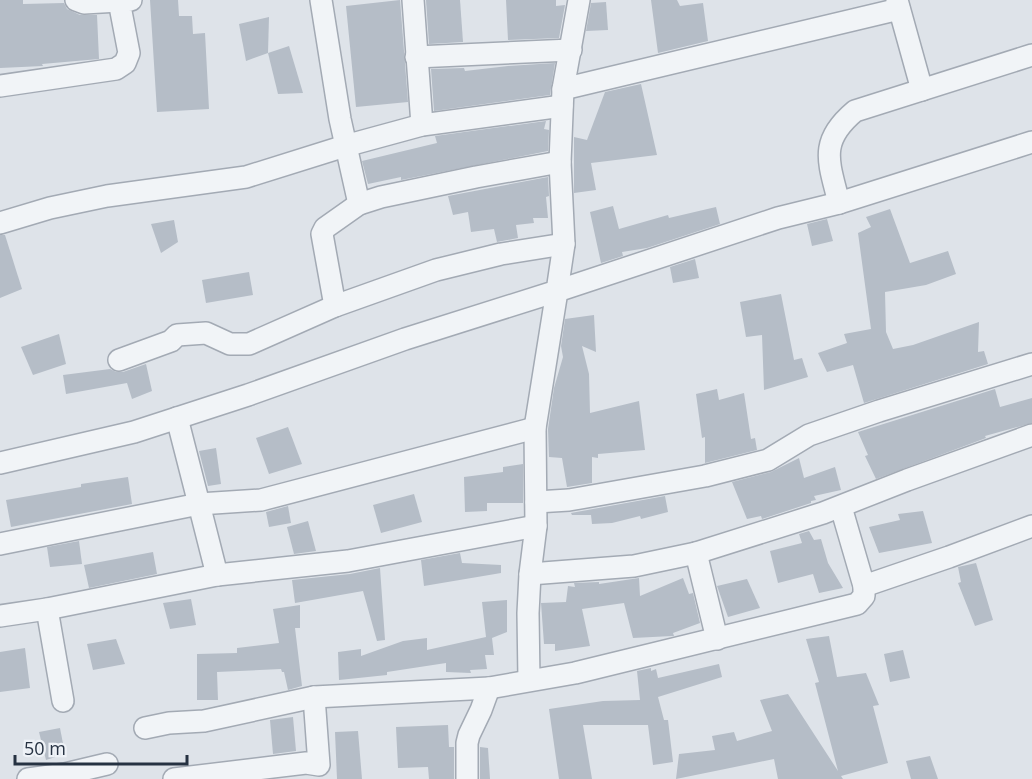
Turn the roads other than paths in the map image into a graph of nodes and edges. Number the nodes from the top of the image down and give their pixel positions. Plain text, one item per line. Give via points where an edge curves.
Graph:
1 (76, 0) edge
2 (321, 0) edge
3 (413, 0) edge
4 (579, 0) edge
5 (125, 1) edge
6 (898, 4) edge
7 (571, 50) junction
8 (1032, 55) edge
9 (416, 57) junction
10 (0, 86) edge
11 (922, 90) junction
12 (563, 97) junction
13 (422, 125) junction
14 (1032, 142) edge
15 (345, 146) junction
16 (560, 162) junction
17 (839, 203) junction
18 (359, 204) junction
19 (0, 223) edge
20 (564, 244) junction
21 (557, 291) junction
22 (335, 306) junction
23 (119, 360) dead end
24 (1032, 364) edge
25 (177, 418) junction
26 (535, 428) junction
27 (1032, 435) edge
28 (0, 463) edge
29 (536, 502) junction
30 (199, 504) junction
31 (841, 507) junction
32 (536, 526) junction
33 (1032, 526) edge
34 (0, 544) edge
35 (696, 553) junction
36 (530, 574) junction
37 (217, 575) junction
38 (864, 586) junction
39 (47, 609) junction
40 (0, 616) edge
41 (717, 639) junction
42 (529, 680) junction
43 (489, 687) junction
44 (314, 697) junction
45 (63, 700) dead end
46 (145, 728) dead end
47 (107, 764) dead end
48 (28, 779) edge
49 (174, 779) edge
50 (467, 779) edge

1 - 5 street
2 - 15 street
3 - 9 street
4 - 7 street
5 - 10 street via 129,53 125,63 116,69
6 - 11 street
6 - 12 street
7 - 9 street
7 - 12 street
8 - 11 street
9 - 13 street
11 - 17 street via 855,111 840,123 831,138 829,162
12 - 13 street
12 - 16 street
13 - 15 street
14 - 17 street
15 - 18 street
15 - 19 street via 246,177 107,196
16 - 18 street via 425,187
16 - 20 street
17 - 21 street via 778,218
18 - 22 street via 322,234
20 - 21 street
20 - 22 street via 436,270
21 - 25 street
21 - 26 street
22 - 23 street via 249,344 230,344 206,333 177,335 171,341
24 - 29 street via 809,435 768,460 705,476 569,500
25 - 28 street
25 - 30 street
26 - 29 street
26 - 30 street via 261,500
27 - 31 street
29 - 32 street
30 - 34 street
30 - 37 street
31 - 35 street
31 - 38 street
32 - 36 street
32 - 37 street via 348,561
33 - 38 street
35 - 36 street via 634,566
35 - 41 street
36 - 42 street
37 - 39 street
38 - 41 street via 864,596 857,604
39 - 40 street
39 - 45 street
41 - 42 street
42 - 43 street
43 - 44 street
43 - 50 street via 469,735
44 - 46 street via 204,721
44 - 49 street via 319,765 306,763
47 - 48 street

